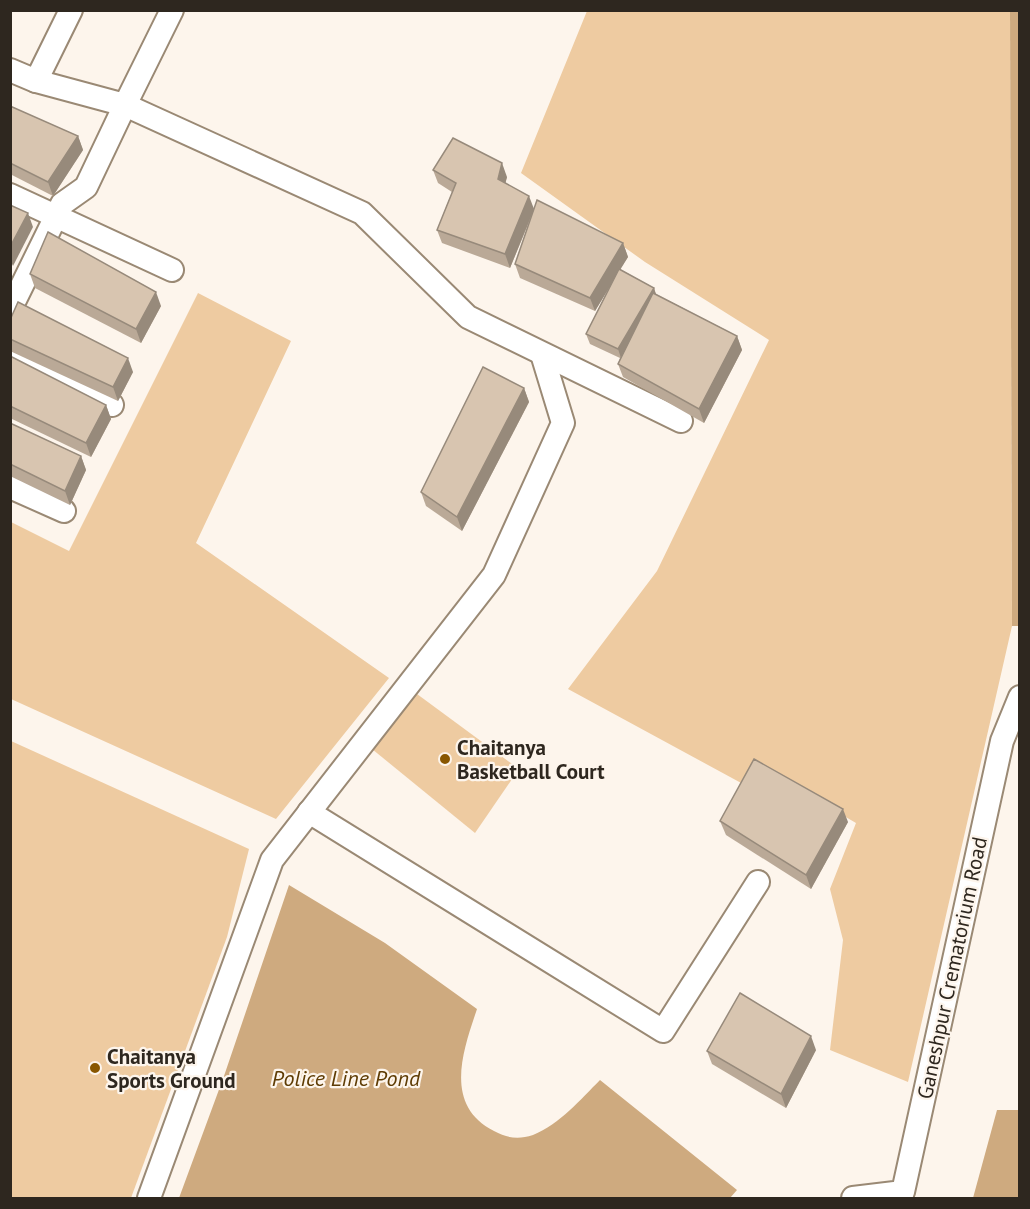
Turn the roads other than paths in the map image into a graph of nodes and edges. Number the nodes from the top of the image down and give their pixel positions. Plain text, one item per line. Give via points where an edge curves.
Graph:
1 (71, 10) edge
2 (172, 10) edge
3 (10, 70) edge
4 (36, 81) junction
5 (125, 105) junction
6 (10, 195) edge
7 (56, 216) junction
8 (172, 270) dead end
9 (10, 310) edge
10 (542, 354) junction
11 (10, 355) edge
12 (112, 405) edge
13 (681, 421) dead end
14 (10, 487) edge
15 (64, 511) edge
16 (1020, 697) edge
17 (309, 813) junction
18 (758, 882) dead end
19 (149, 1198) edge
20 (853, 1198) edge

1 - 4 street
2 - 5 street
3 - 4 street
4 - 5 street
5 - 7 street via 86,187 62,204
5 - 10 street via 362,213 468,317
6 - 7 street
7 - 8 street
7 - 9 street
10 - 13 street
10 - 17 street via 563,423 494,575
11 - 12 street
14 - 15 street
16 - 20 street, Ganeshpur Crematorium Road via 1002,741 903,1192
17 - 18 street via 663,1031
17 - 19 street via 272,860

